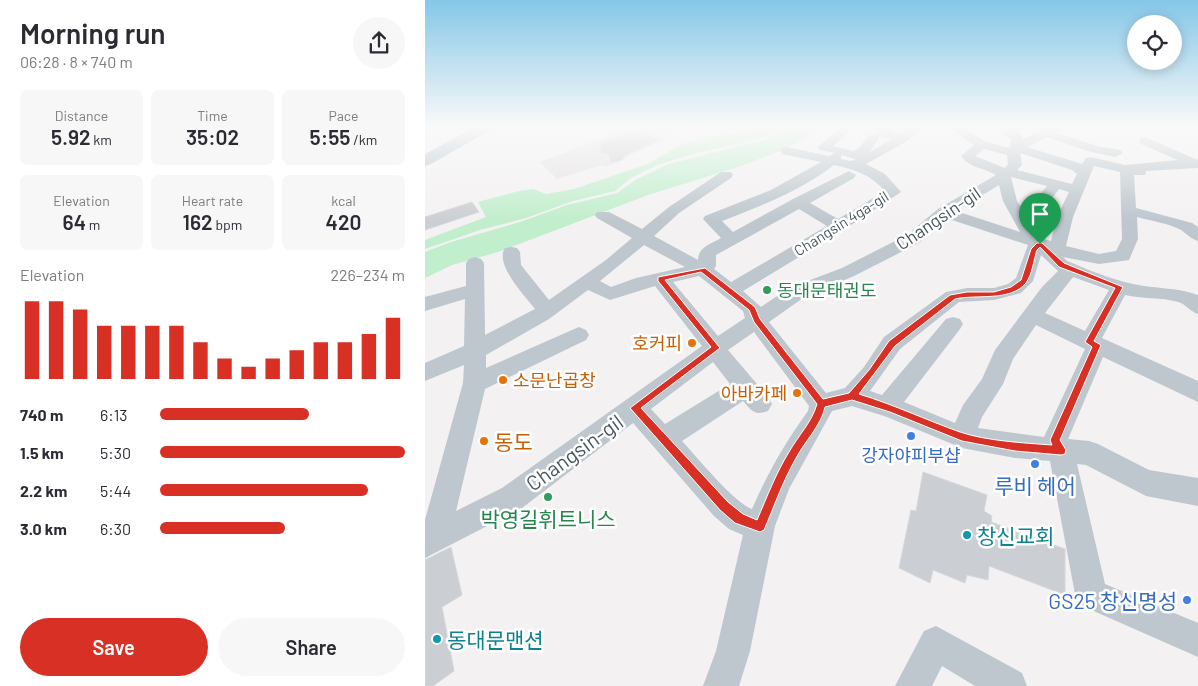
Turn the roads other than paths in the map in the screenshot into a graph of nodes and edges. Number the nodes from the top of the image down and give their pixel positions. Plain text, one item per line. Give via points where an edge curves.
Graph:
1 (837, 157) joint
2 (873, 157) edge
3 (968, 157) edge
4 (1004, 157) edge
5 (1012, 157) edge
6 (1016, 157) edge
7 (1116, 157) edge
8 (1182, 157) edge
9 (1011, 161) junction
10 (1127, 161) junction
11 (1198, 164) edge
12 (851, 170) junction
13 (1084, 174) junction
14 (1198, 174) edge
15 (726, 175) dead end
16 (1055, 185) junction
17 (1078, 190) junction
18 (798, 202) junction
19 (943, 212) junction
20 (1130, 212) junction
21 (603, 215) dead end
22 (1025, 224) junction
23 (839, 226) junction
24 (1198, 236) edge
25 (643, 237) junction
26 (731, 239) junction
27 (1048, 247) junction
28 (511, 259) dead end
29 (475, 263) dead end
30 (702, 269) junction
31 (1070, 269) junction
32 (660, 279) junction
33 (587, 282) junction
34 (1119, 287) junction
35 (475, 290) junction
36 (730, 291) junction
37 (425, 304) edge
38 (1198, 307) edge
39 (547, 310) junction
40 (1031, 315) junction
41 (756, 320) junction
42 (953, 324) dead end
43 (579, 335) dead end
44 (1093, 344) junction
45 (716, 348) junction
46 (476, 351) junction
47 (425, 372) edge
48 (475, 383) junction
49 (1198, 392) edge
50 (852, 396) junction
51 (821, 404) junction
52 (634, 408) junction
53 (892, 408) junction
54 (962, 437) junction
55 (664, 439) junction
56 (1061, 450) junction
57 (1195, 497) edge
58 (760, 526) junction
59 (430, 541) edge
60 (1198, 640) edge
61 (721, 686) edge
62 (913, 686) edge
63 (1009, 686) edge

1 - 12 street, Changsin 4ga-gil
1 - 26 street via 767,197 711,219
2 - 12 street
3 - 9 street, Changsin-gil via 1001,171
4 - 9 street
5 - 9 street, Changsin-gil
6 - 9 street, Changsin-gil
7 - 10 street
8 - 11 street
9 - 13 street, Changsin-gil
9 - 16 street, Changsin-gil
9 - 19 street, Changsin-gil
9 - 22 street, Changsin-gil via 1010,201
10 - 11 street
10 - 13 street via 1091,161
10 - 14 street via 1169,177
10 - 20 street
12 - 18 street
12 - 23 street, Changsin 4ga-gil via 880,177 894,192
13 - 17 street
15 - 25 street via 683,195
16 - 17 street, Changsin-gil
16 - 22 street
17 - 27 street
18 - 23 street
18 - 26 street
19 - 27 street
19 - 41 street, Changsin-gil via 913,239 848,272 795,293
20 - 24 street via 1177,224 1193,230
20 - 27 street via 1130,239 1123,256 1099,259
21 - 25 street
22 - 27 street, Changsin-gil via 1030,235
23 - 36 street, Changsin 4ga-gil
25 - 30 street
25 - 33 street
26 - 30 street via 707,253 707,266
27 - 31 street, Changsin-gil via 1061,265
27 - 50 street via 1034,249 1024,281 1014,289 953,297 892,344
28 - 39 street via 528,288
29 - 35 street
30 - 32 street
30 - 36 street
31 - 34 street, Changsin-gil
31 - 40 street
32 - 33 street via 610,294
32 - 45 street
33 - 39 street
34 - 38 street, Changsin-gil via 1179,295 1192,300
34 - 44 street
35 - 37 street
35 - 46 street
36 - 41 street via 752,308
39 - 46 street
40 - 44 street
40 - 54 street via 1003,356
41 - 45 street, Changsin-gil
41 - 51 street
42 - 53 street via 892,400
43 - 48 street
44 - 49 street
44 - 56 street via 1055,440
45 - 52 street, Changsin-gil
45 - 55 street via 752,396
46 - 47 street
46 - 48 street
48 - 59 street
50 - 51 street
50 - 53 street
51 - 58 street via 819,414 777,483
52 - 55 street
52 - 59 street, Changsin-gil via 512,498
53 - 54 street
54 - 56 street
55 - 58 street via 724,506 739,519
56 - 57 street via 1089,453 1146,483
56 - 60 street via 1091,594
58 - 61 street via 733,651
62 - 63 street via 936,643

